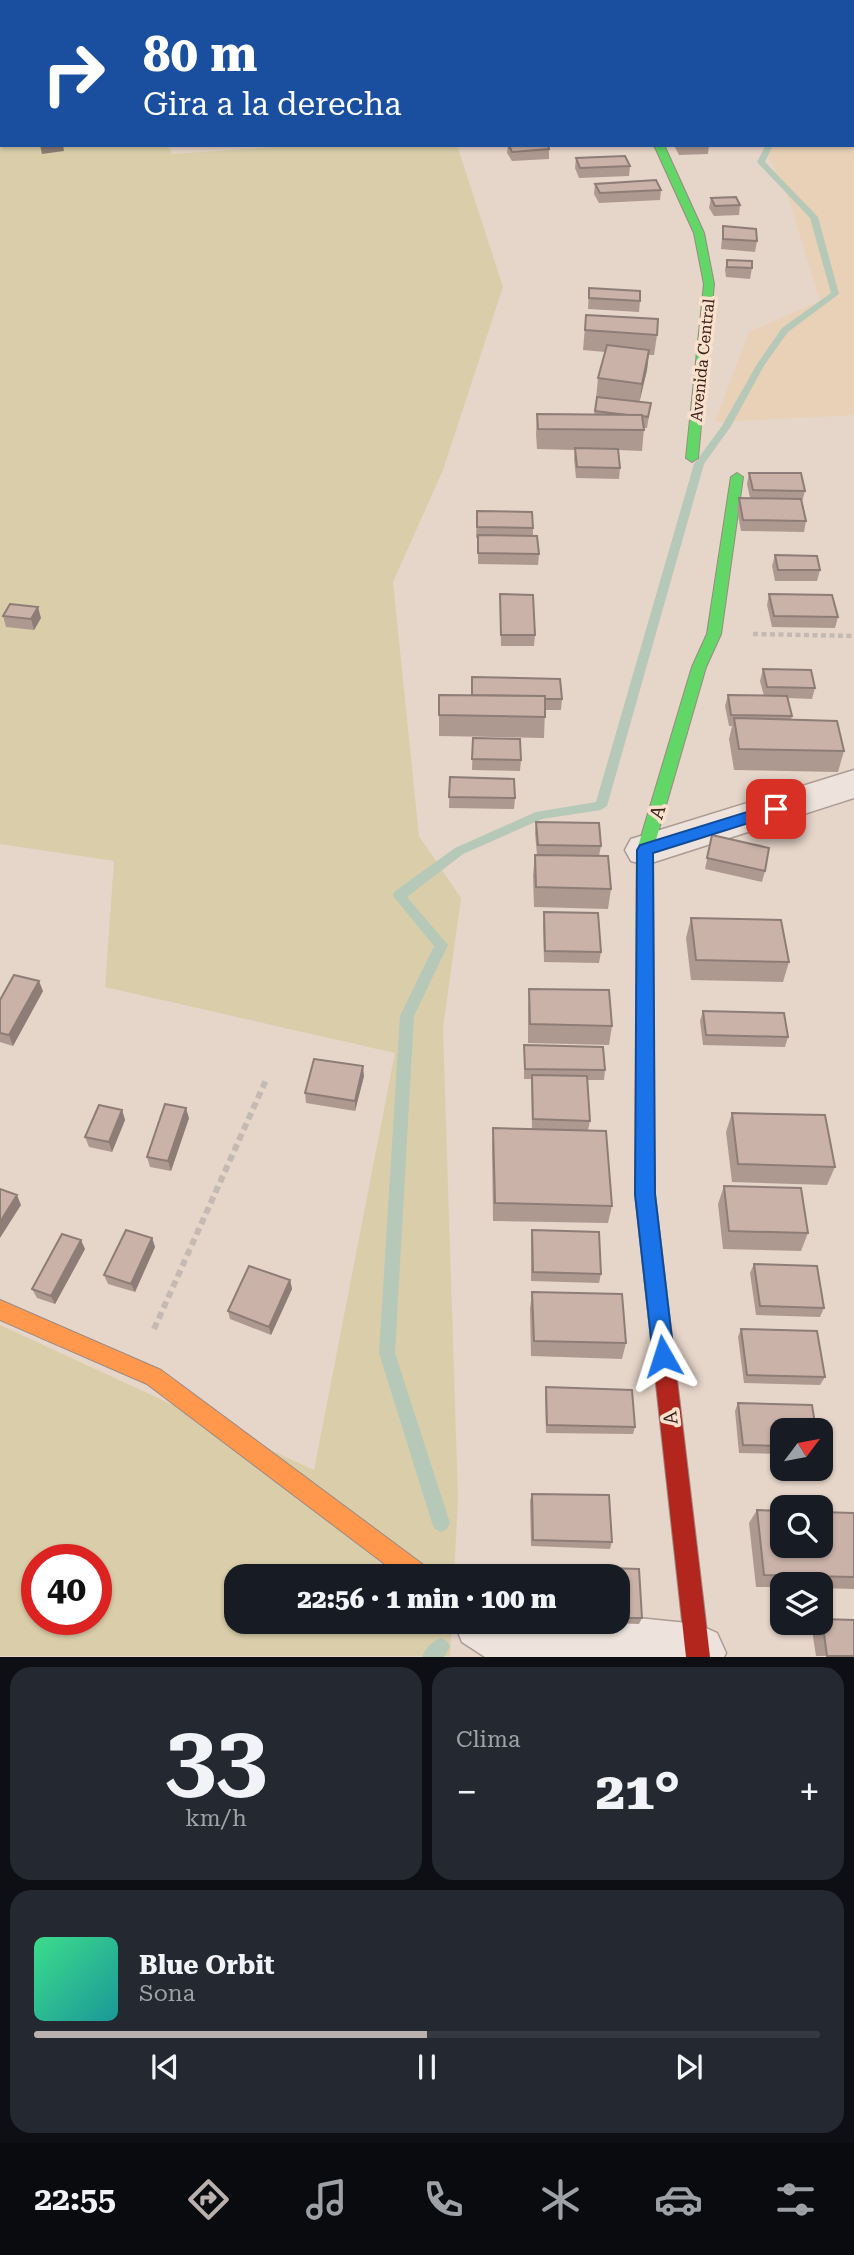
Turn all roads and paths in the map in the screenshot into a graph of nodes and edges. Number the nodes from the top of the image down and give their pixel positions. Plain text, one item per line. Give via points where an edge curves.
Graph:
1 (660, 147) edge
2 (692, 458) dead end
3 (737, 477) dead end
4 (714, 634) junction
5 (854, 636) edge
6 (854, 784) edge
7 (645, 850) junction
8 (266, 1080) dead end
9 (0, 1310) edge
10 (136, 1369) junction
11 (404, 1564) edge
12 (513, 1634) edge
13 (698, 1655) edge

1 - 2 street, Avenida Central via 699,233 709,284
3 - 4 street, A
4 - 5 path
4 - 7 street, A via 699,667
6 - 7 street
7 - 13 street, A via 645,1194
8 - 10 path
9 - 10 street
10 - 11 street via 154,1377
12 - 13 street

